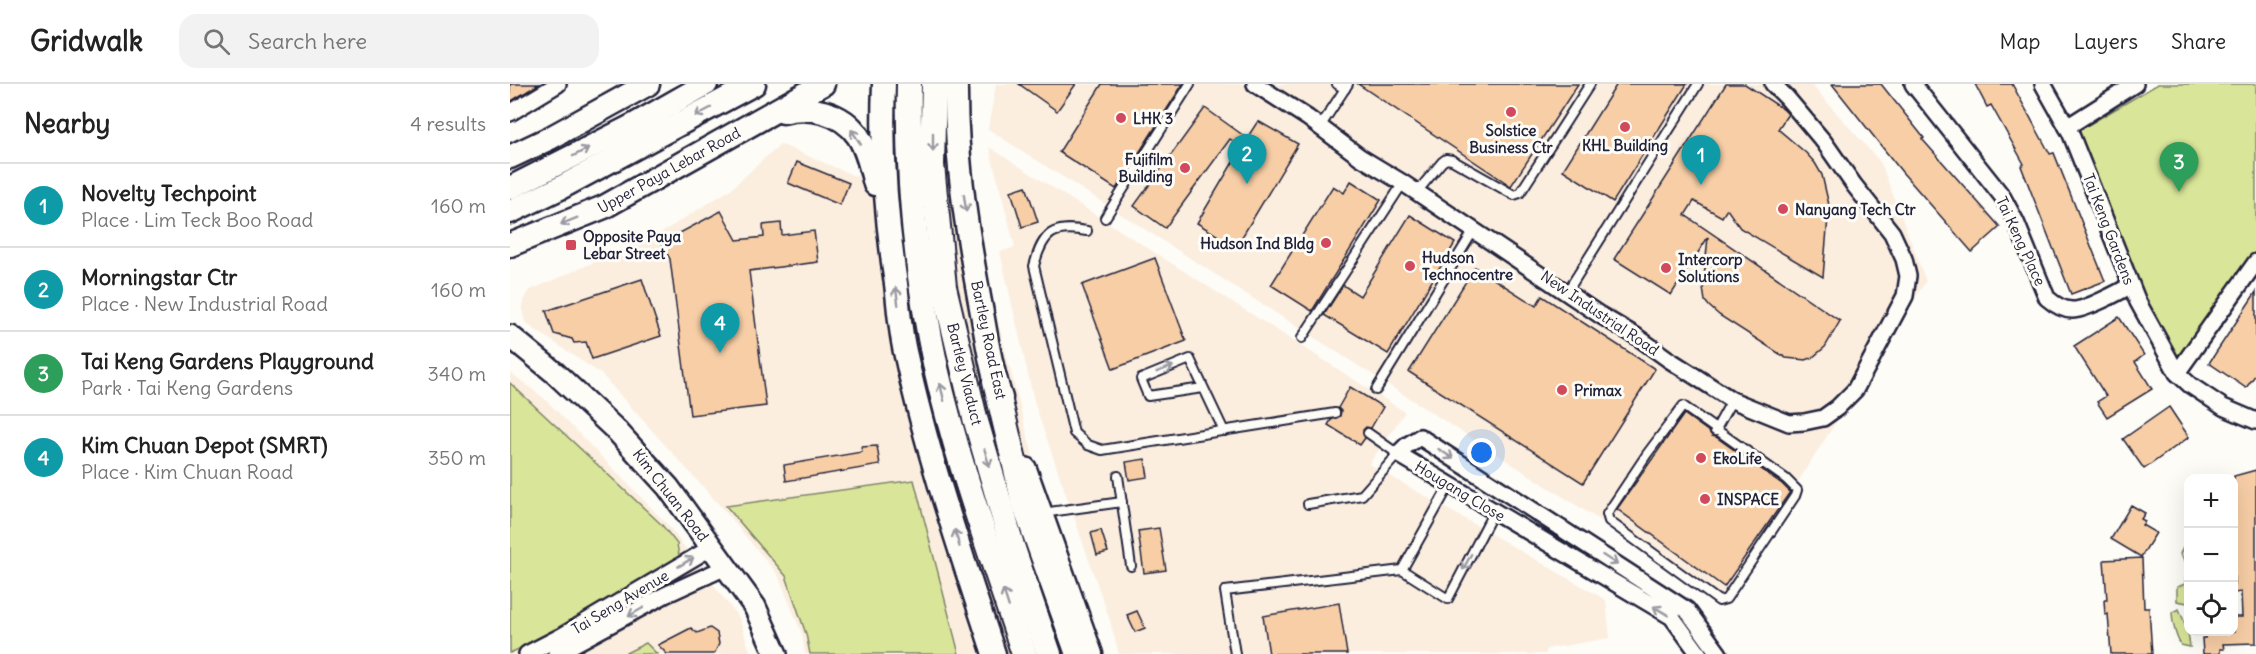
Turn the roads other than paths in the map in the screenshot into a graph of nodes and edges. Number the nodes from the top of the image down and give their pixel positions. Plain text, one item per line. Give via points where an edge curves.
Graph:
1 (558, 84) edge
2 (648, 84) edge
3 (705, 84) edge
4 (754, 84) edge
5 (823, 84) edge
6 (884, 84) edge
7 (909, 84) edge
8 (934, 84) edge
9 (1190, 84) edge
10 (1255, 84) edge
11 (1337, 84) edge
12 (1590, 84) edge
13 (1698, 84) edge
14 (1773, 84) edge
15 (1913, 84) edge
16 (2043, 84) edge
17 (2135, 84) edge
18 (1346, 87) edge
19 (958, 90) edge
20 (510, 113) edge
21 (750, 125) junction
22 (1320, 127) junction
23 (2067, 127) junction
24 (510, 157) edge
25 (1403, 183) junction
26 (510, 188) edge
27 (1417, 192) junction
28 (510, 212) edge
29 (1105, 218) dead end
30 (1474, 230) junction
31 (1087, 231) dead end
32 (888, 232) junction
33 (510, 245) edge
34 (2256, 262) edge
35 (2130, 285) junction
36 (1567, 292) junction
37 (510, 336) edge
38 (1302, 338) dead end
39 (2177, 373) junction
40 (995, 381) junction
41 (1203, 388) junction
42 (1376, 390) dead end
43 (1732, 400) junction
44 (1335, 413) dead end
45 (2256, 421) edge
46 (1715, 430) junction
47 (1224, 431) junction
48 (1368, 433) dead end
49 (1398, 454) junction
50 (1119, 476) dead end
51 (1450, 484) junction
52 (1122, 502) junction
53 (1308, 504) dead end
54 (1494, 511) junction
55 (1041, 513) junction
56 (712, 547) junction
57 (1131, 566) dead end
58 (726, 567) junction
59 (1402, 570) junction
60 (527, 654) edge
61 (556, 654) edge
62 (776, 654) edge
63 (994, 654) edge
64 (1024, 654) edge
65 (1049, 654) edge
66 (1078, 654) edge
67 (1091, 654) edge
68 (1235, 654) edge
69 (1699, 654) edge
70 (1719, 654) edge

1 - 20 street
2 - 24 main road
26 -> 3 main road
4 -> 28 main road
5 - 21 main road, Upper Paya Lebar Road
6 - 32 main road via 882,132
64 -> 7 highway, Bartley Viaduct via 964,471 936,368 912,213
8 -> 65 highway, Bartley Viaduct via 932,165 944,288 975,418
9 - 29 lane
10 - 22 street, New Industrial Road
11 - 18 lane
12 - 27 lane via 1520,193 1514,195 1446,159
13 - 36 lane
14 - 43 street, New Industrial Road via 1824,142 1892,233 1905,259 1908,276 1905,296 1855,390 1823,418 1789,423
15 - 35 street, Tai Keng Place via 2002,196 2047,298 2056,306 2073,311
16 - 23 street, Tai Keng Gardens
17 - 23 street
18 - 22 lane
19 -> 40 main road, Bartley Road East via 964,197
32 -> 21 main road via 870,163 857,135 847,125 812,108 794,109
21 -> 33 main road, Upper Paya Lebar Road via 604,207
22 - 25 street, New Industrial Road
23 - 35 street, Tai Keng Gardens
25 - 27 street, New Industrial Road
25 - 38 lane
27 - 30 street, New Industrial Road
30 - 36 street, New Industrial Road
30 - 42 lane
31 - 47 lane via 1066,227 1053,230 1039,246 1034,266 1074,433 1102,450
63 -> 32 main road via 905,354
34 - 39 street
35 - 39 street, Tai Keng Gardens
36 - 43 street, New Industrial Road
37 - 56 main road, Kim Chuan Road via 640,454
39 - 45 street, Tai Keng Gardens via 2223,407
40 - 55 main road, Bartley Road East
40 - 66 highway via 1024,503
41 -> 41 lane via 1148,396 1141,379 1190,359
41 - 47 lane
43 - 46 lane
44 - 47 lane
46 - 46 lane via 1683,406 1607,514 1609,521 1723,601 1797,490
48 - 49 lane
49 - 51 street, Hougang Close
49 - 53 lane via 1362,495
49 -> 70 street, Hougang Close via 1420,437 1687,610
50 - 52 lane
51 - 54 street, Hougang Close
51 - 59 lane
52 - 55 lane
52 - 57 lane
54 -> 59 lane via 1448,599
69 -> 54 street, Hougang Close via 1672,617
55 - 67 main road, Bartley Road East
56 - 58 main road, Kim Chuan Road
60 -> 56 street, Tai Seng Avenue
58 -> 61 street, Tai Seng Avenue
58 - 62 main road, Kim Chuan Road via 754,607
59 - 68 lane via 1225,591

